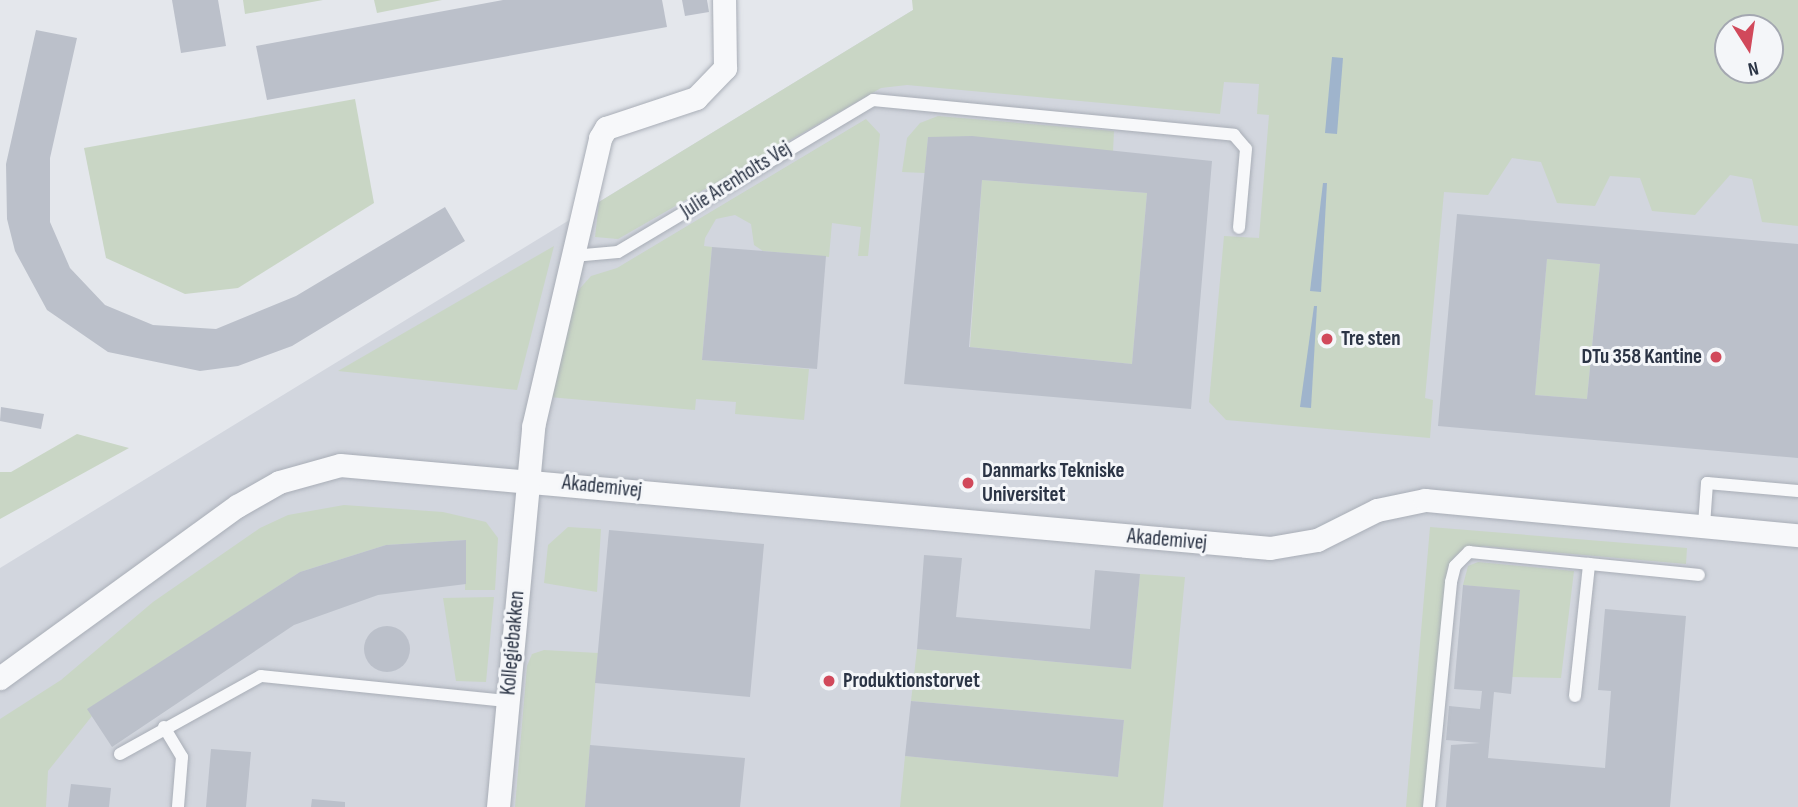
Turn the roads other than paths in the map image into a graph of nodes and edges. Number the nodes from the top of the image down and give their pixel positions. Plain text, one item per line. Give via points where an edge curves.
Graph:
1 (724, 0) edge
2 (1239, 229) dead end
3 (573, 256) junction
4 (527, 480) junction
5 (1798, 491) edge
6 (1703, 525) junction
7 (1798, 535) edge
8 (1589, 564) junction
9 (1699, 575) dead end
10 (0, 678) edge
11 (1576, 696) dead end
12 (508, 701) junction
13 (164, 727) junction
14 (120, 754) dead end
15 (177, 807) edge
16 (498, 807) edge
17 (1429, 807) edge

1 - 3 street via 725,68 696,99 606,128 600,138
2 - 3 lane, Julie Arenholts Vej via 1246,149 1234,135 873,100 618,252
3 - 4 street via 536,404
4 - 6 street, Akademivej via 1270,548 1317,540 1377,510 1425,500
4 - 10 street, Akademivej via 374,465 310,470 237,506
4 - 12 street, Kollegiebakken
5 - 6 lane via 1707,483
6 - 7 street, Akademivej
8 - 9 lane
8 - 11 lane
8 - 17 lane via 1469,552 1455,566
12 - 13 lane via 261,676
12 - 16 street, Kollegiebakken
13 - 14 lane
13 - 15 lane via 182,757

